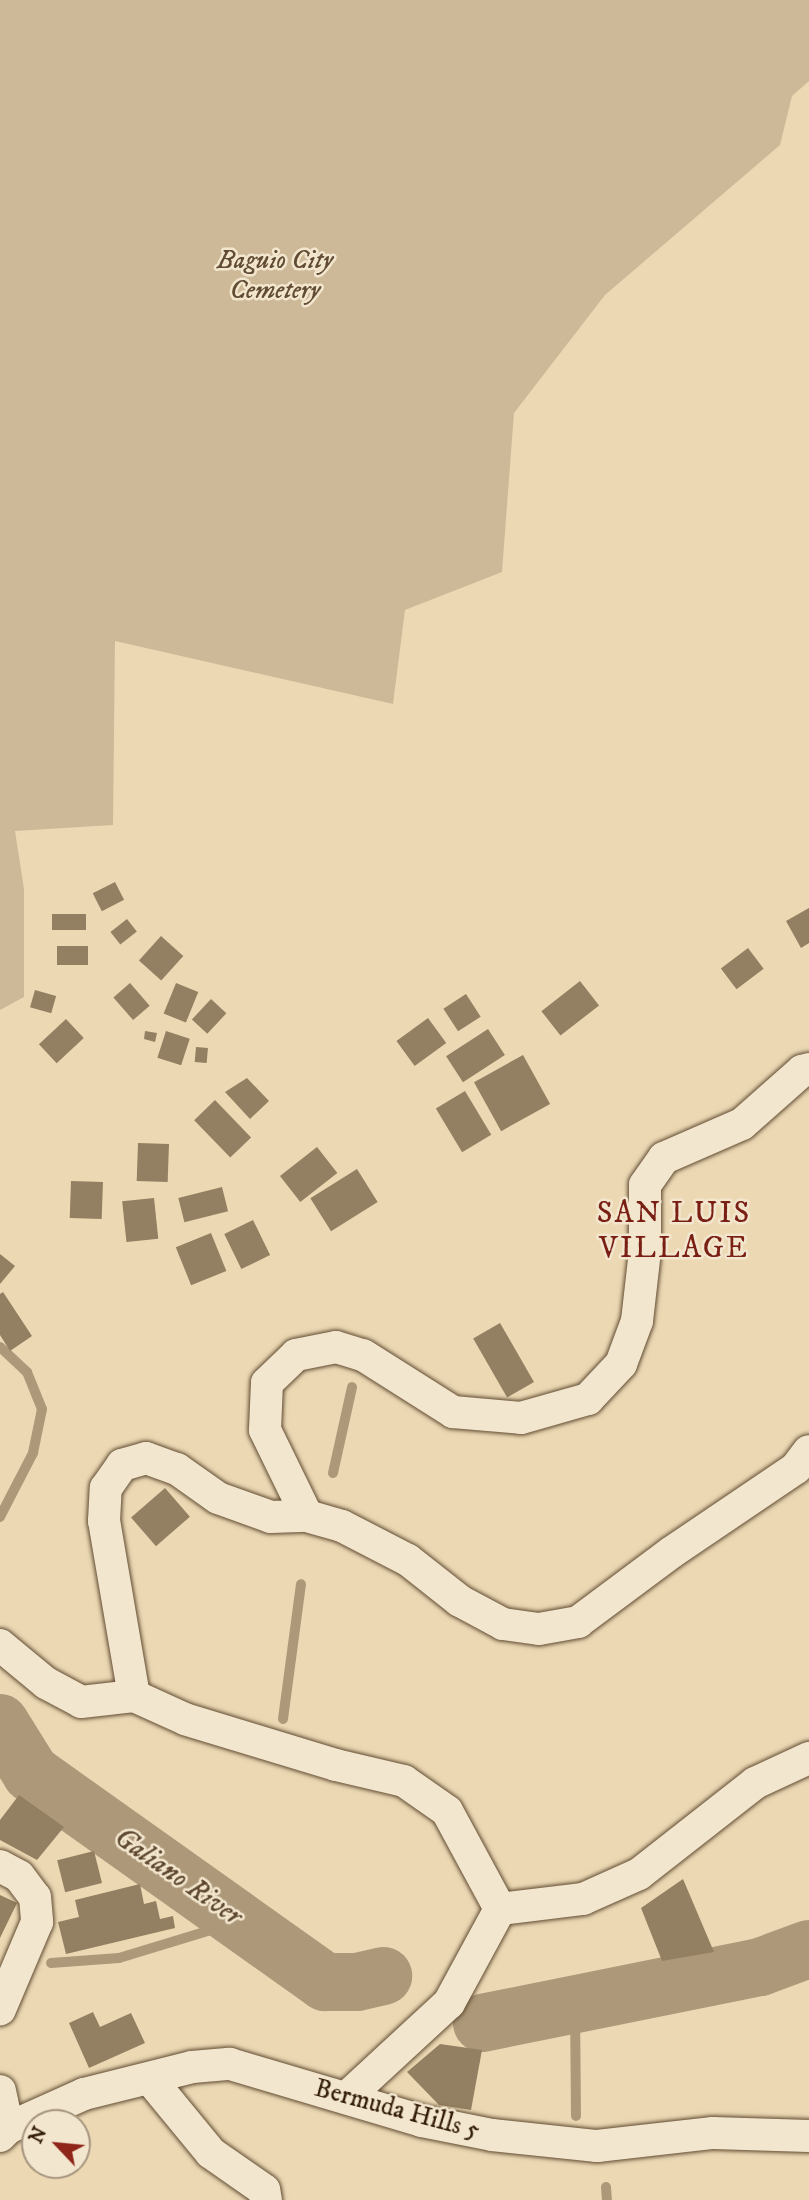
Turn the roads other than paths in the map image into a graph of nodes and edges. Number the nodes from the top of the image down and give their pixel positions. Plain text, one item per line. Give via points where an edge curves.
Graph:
1 (809, 1069) edge
2 (809, 1451) edge
3 (307, 1516) junction
4 (0, 1645) edge
5 (134, 1696) junction
6 (809, 1758) edge
7 (0, 1866) edge
8 (500, 1909) junction
9 (0, 2009) edge
10 (151, 2080) junction
11 (0, 2091) edge
12 (346, 2098) junction
13 (4, 2132) edge
14 (809, 2136) edge
15 (266, 2200) edge

1 - 3 street via 742,1124 664,1158 645,1185 645,1251 637,1321 621,1364 588,1399 521,1418 453,1412 363,1355 336,1347 296,1355 267,1383 265,1430
2 - 3 street via 796,1468 578,1622 539,1629 503,1624 460,1601 408,1560 342,1526
3 - 5 street via 271,1517 218,1498 177,1469 146,1458 121,1465 106,1488 104,1521
4 - 5 street via 47,1684 81,1702
5 - 8 street via 184,1719 404,1781 447,1811
6 - 8 street via 755,1783 639,1874 583,1899
7 - 9 street via 19,1877 35,1897 37,1922
8 - 12 street via 449,2003
10 - 12 street, Bermuda Hills 5 via 192,2067 230,2064
10 - 13 street, Bermuda Hills 5 via 84,2094
10 - 15 street via 211,2153 264,2190
11 - 13 street
12 - 14 street, Bermuda Hills 5 via 422,2121 492,2135 597,2146 713,2133

